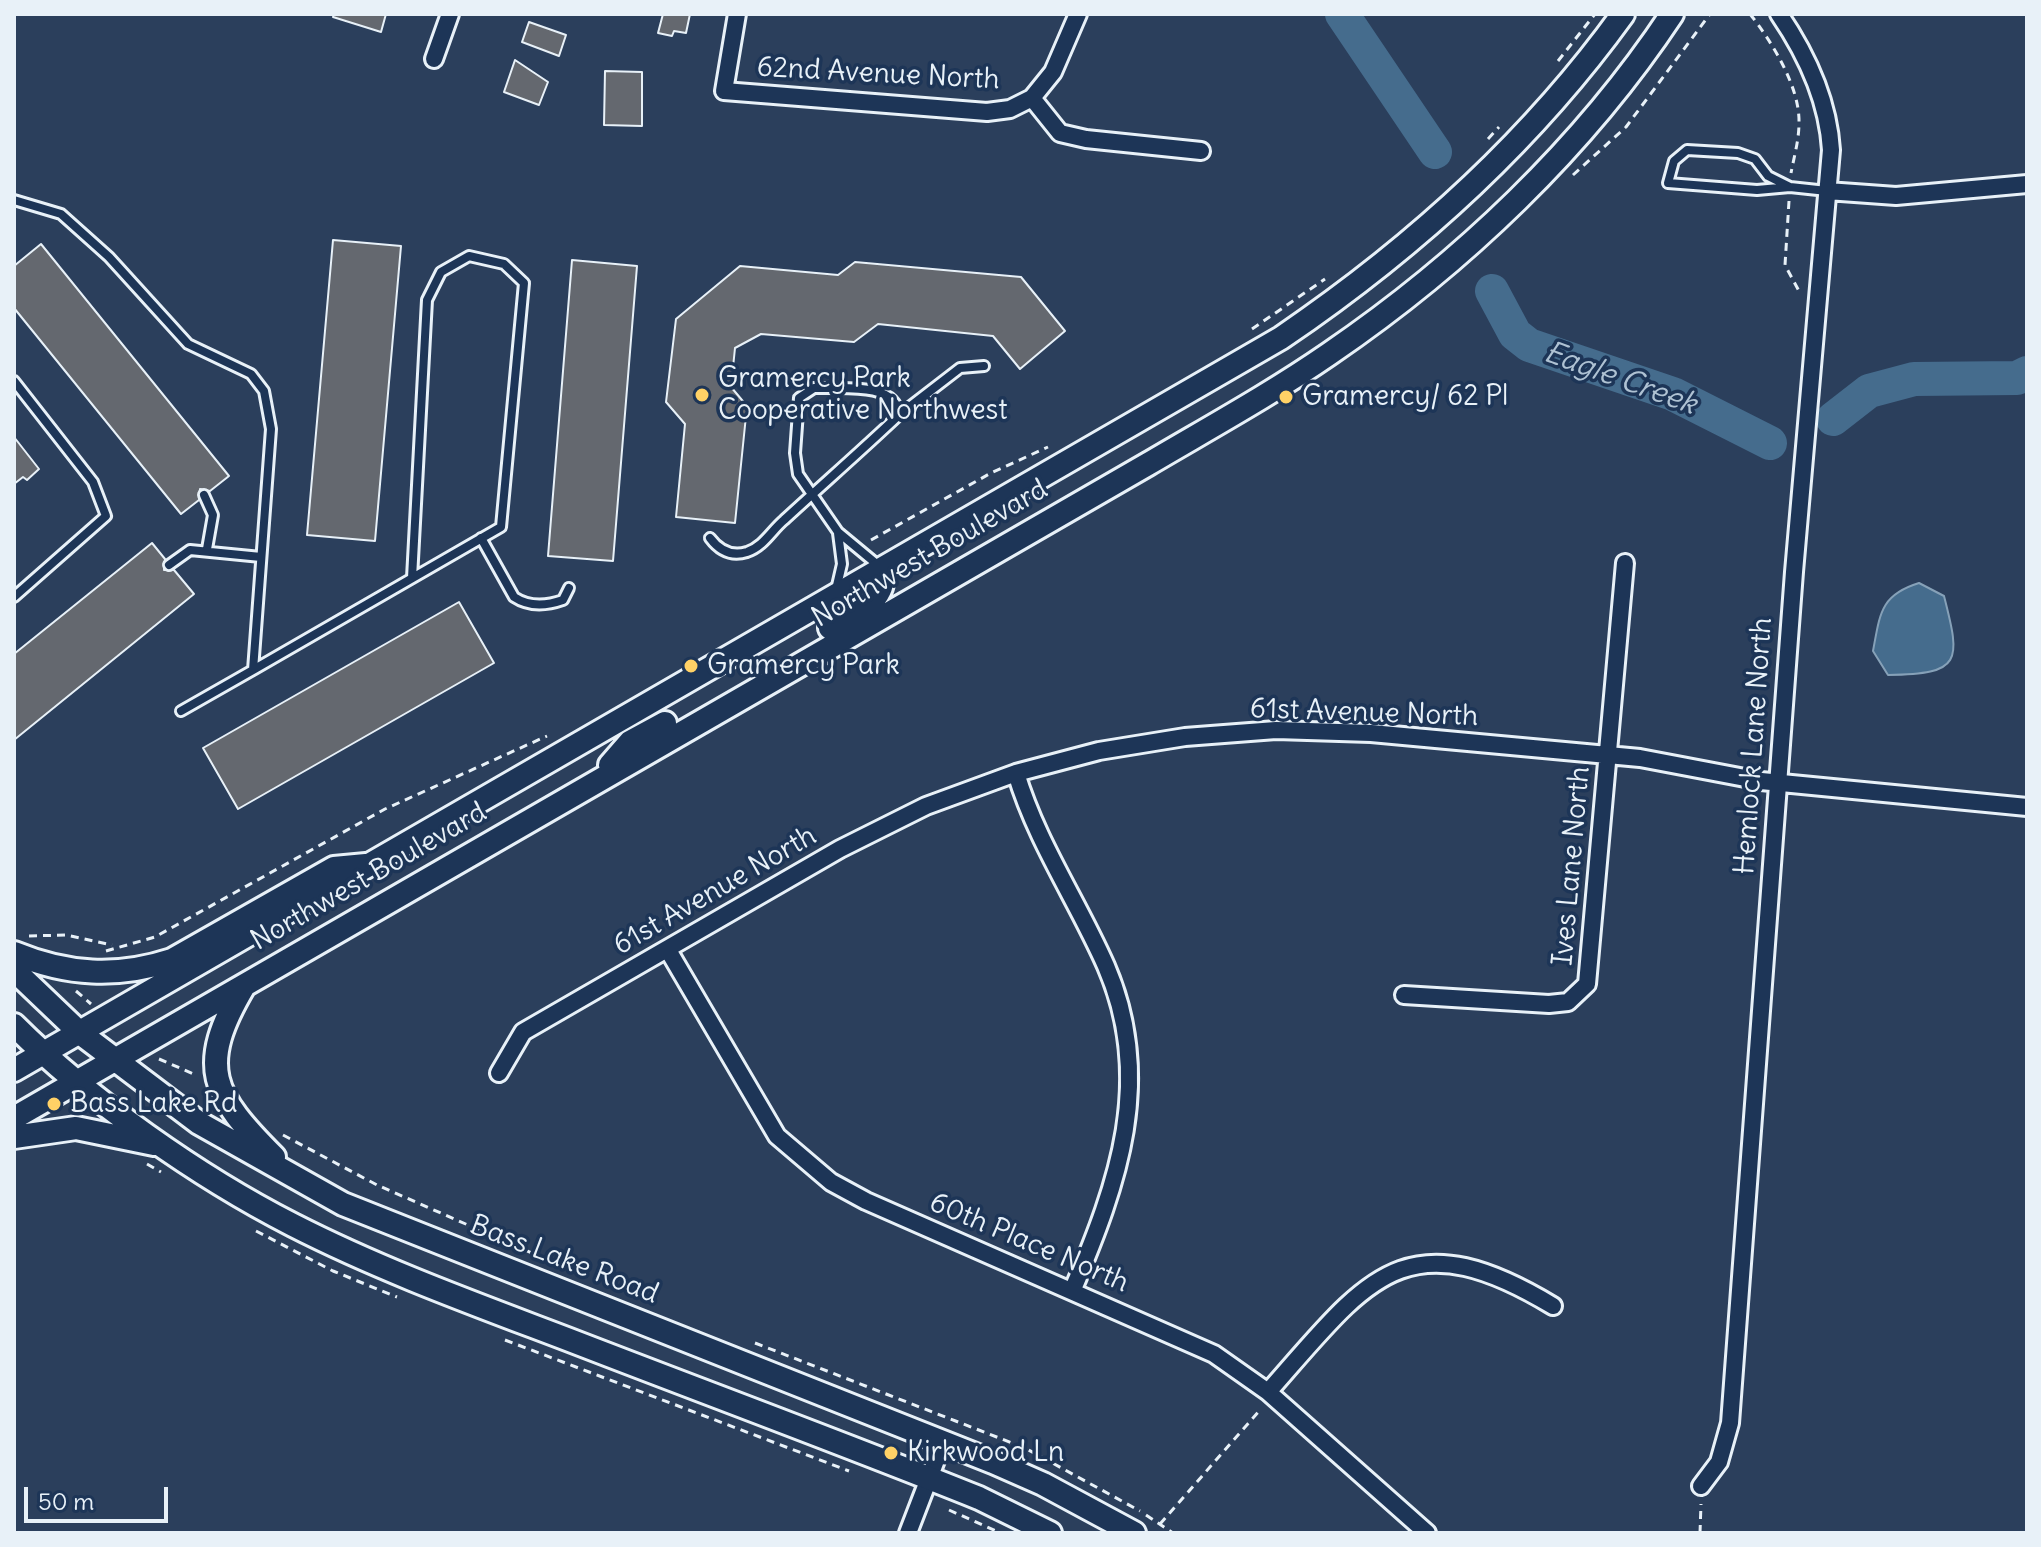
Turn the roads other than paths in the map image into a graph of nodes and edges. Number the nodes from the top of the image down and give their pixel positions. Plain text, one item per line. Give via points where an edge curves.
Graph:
1 (450, 14) edge
2 (737, 14) edge
3 (1078, 14) edge
4 (1623, 14) edge
5 (1672, 14) edge
6 (1779, 14) edge
7 (434, 59) dead end
8 (1032, 98) junction
9 (1201, 151) dead end
10 (2027, 184) edge
11 (1790, 187) junction
12 (1827, 191) junction
13 (14, 200) edge
14 (984, 366) dead end
15 (14, 381) edge
16 (899, 415) junction
17 (204, 495) dead end
18 (812, 495) junction
19 (838, 532) junction
20 (481, 538) junction
21 (710, 538) dead end
22 (207, 549) junction
23 (261, 557) junction
24 (1625, 563) dead end
25 (169, 565) dead end
26 (882, 570) junction
27 (412, 578) junction
28 (569, 588) dead end
29 (14, 597) edge
30 (829, 601) junction
31 (253, 670) junction
32 (181, 711) dead end
33 (1608, 754) junction
34 (1016, 773) junction
35 (599, 778) junction
36 (1777, 783) junction
37 (2027, 807) edge
38 (375, 864) junction
39 (18, 944) edge
40 (668, 950) junction
41 (14, 970) edge
42 (245, 983) junction
43 (1404, 995) dead end
44 (14, 1025) edge
45 (80, 1033) junction
46 (45, 1053) junction
47 (113, 1060) junction
48 (14, 1070) edge
49 (499, 1073) dead end
50 (77, 1081) junction
51 (14, 1118) edge
52 (14, 1137) edge
53 (166, 1147) junction
54 (298, 1180) junction
55 (1073, 1289) junction
56 (1553, 1306) dead end
57 (1268, 1392) junction
58 (943, 1442) junction
59 (929, 1478) junction
60 (1701, 1486) road end
61 (908, 1533) edge
62 (1050, 1533) edge
63 (1134, 1533) edge
64 (1427, 1533) edge

1 - 7 street
2 - 8 street, 62nd Avenue North via 724,91 987,112
3 - 8 street via 1053,72
4 - 26 main road, Northwest Boulevard via 1504,155 1371,274 1281,338
5 - 35 main road, Northwest Boulevard via 1598,111 1510,205 1433,276 1330,354
6 - 12 street, Hemlock Lane North via 1804,55 1829,123
8 - 9 street, 62nd Avenue North via 1060,133
10 - 12 street via 1896,196
11 - 11 lane via 1747,156 1687,150 1674,161 1668,183 1757,190
11 - 12 lane
12 - 36 street, Hemlock Lane North
13 - 23 lane via 61,214 109,257 188,344 251,374 264,391 271,429
14 - 16 lane via 960,368
15 - 29 lane via 93,482 106,516
16 - 18 lane
16 - 18 lane via 892,398 882,392 804,392 799,398 795,453 798,474
17 - 22 lane via 213,515
18 - 19 lane
18 - 21 lane via 747,552 731,554
19 - 26 lane
19 - 30 lane via 842,564
20 - 27 lane
20 - 27 lane via 501,527 524,283 504,264 469,256 441,272 427,300
20 - 28 lane via 522,603 563,600
22 - 23 lane
22 - 25 lane via 190,550
23 - 31 lane
24 - 33 street, Ives Lane North
26 - 30 main road, Northwest Boulevard
26 - 35 main road via 882,587 869,604 630,742
27 - 31 lane
30 - 38 main road, Northwest Boulevard
31 - 32 lane
33 - 34 street, 61st Avenue North via 1276,730 1099,751
33 - 36 street, 61st Avenue North
33 - 43 street, Ives Lane North via 1591,966 1578,995 1549,1004
34 - 40 street, 61st Avenue North via 926,806 840,849
34 - 55 street via 1044,850 1107,968 1124,1020 1128,1121 1121,1158 1103,1219
35 - 42 main road, Northwest Boulevard
36 - 37 street, 61st Avenue North
36 - 60 street, Hemlock Lane North via 1730,1423 1719,1462
38 - 39 main road via 334,868 152,967 93,973 62,969
38 - 45 main road, Northwest Boulevard
40 - 49 street, 61st Avenue North via 523,1032
40 - 55 street, 60th Place North via 777,1136 803,1161 866,1201
41 - 45 main road, Bass Lake Road
42 - 47 main road, Northwest Boulevard
42 - 54 main road via 221,1031 219,1089 242,1125
44 - 46 main road
45 - 46 main road, Northwest Boulevard
45 - 47 main road, Bass Lake Road
46 - 48 main road, Northwest Boulevard
46 - 50 main road
47 - 50 main road, Northwest Boulevard
47 - 54 main road, Bass Lake Road via 199,1123
50 - 51 main road, Northwest Boulevard
50 - 53 main road
52 - 53 main road via 76,1128
53 - 59 main road via 278,1217 352,1252
54 - 58 main road, Bass Lake Road via 439,1244
55 - 57 street, 60th Place North via 1214,1354
56 - 57 street via 1464,1264 1431,1262 1400,1270 1347,1302
57 - 64 street, 60th Place North
58 - 59 street
58 - 63 main road, Bass Lake Road via 1043,1484
59 - 61 street
59 - 62 main road

